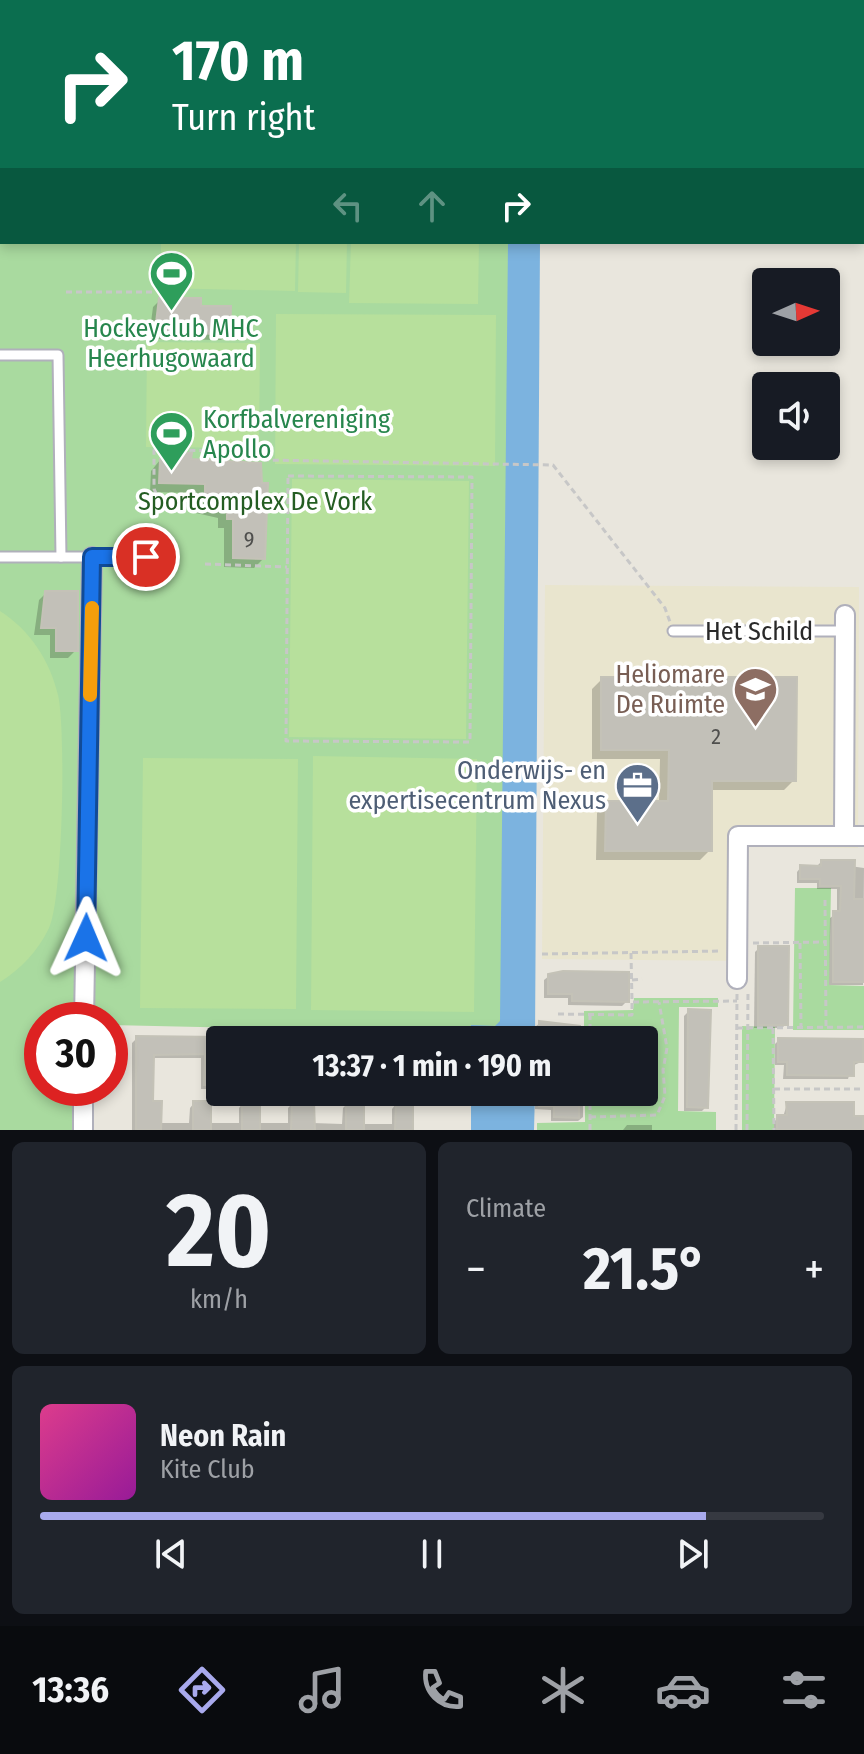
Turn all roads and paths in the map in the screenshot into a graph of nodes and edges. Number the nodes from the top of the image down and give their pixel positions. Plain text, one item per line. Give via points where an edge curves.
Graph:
1 (66, 292) dead end
2 (154, 292) dead end
3 (0, 355) edge
4 (161, 503) dead end
5 (0, 557) edge
6 (61, 557) junction
7 (92, 557) junction
8 (161, 564) dead end
9 (205, 564) dead end
10 (287, 567) junction
11 (845, 623) joint
12 (673, 631) joint
13 (844, 836) junction
14 (864, 836) edge
15 (825, 900) dead end
16 (774, 933) dead end
17 (825, 942) junction
18 (774, 943) junction
19 (800, 943) junction
20 (737, 947) junction
21 (631, 953) junction
22 (542, 954) dead end
23 (642, 979) dead end
24 (737, 979) joint
25 (632, 980) junction
26 (737, 1001) junction
27 (84, 1002) edge
28 (632, 1002) junction
29 (659, 1002) junction
30 (558, 1014) dead end
31 (590, 1014) junction
32 (590, 1026) edge
33 (826, 1027) junction
34 (864, 1027) edge
35 (737, 1028) junction
36 (773, 1028) junction
37 (801, 1028) junction
38 (774, 1089) junction
39 (864, 1089) edge
40 (83, 1106) edge
41 (590, 1106) edge
42 (590, 1117) junction
43 (83, 1130) edge
44 (590, 1130) edge
45 (736, 1130) edge
46 (774, 1130) edge

1 - 2 path
3 - 6 lane via 58,355
4 - 12 path via 154,489 154,450 262,451 265,460 553,465 665,608
5 - 6 lane
6 - 7 lane
7 - 8 lane via 146,557
7 - 27 street
9 - 10 path
10 - 10 path via 286,741 470,742 472,477 288,476
11 - 12 lane, Het Schild
11 - 13 street, Het Schild
13 - 14 street
13 - 20 street via 738,836
15 - 17 path
16 - 18 path
17 - 19 path
17 - 33 path
18 - 19 path
18 - 20 path
19 - 37 path
20 - 21 path
20 - 24 street
21 - 22 path
21 - 25 path
23 - 25 path
24 - 26 path
25 - 28 path
26 - 29 path
26 - 35 path
28 - 29 path
28 - 31 path via 632,1015
29 - 42 path via 667,1048 665,1096 657,1115
30 - 31 path
31 - 32 path
33 - 34 path
33 - 37 path
35 - 36 path
35 - 45 path
36 - 37 path
36 - 38 path
38 - 39 path
38 - 46 path
40 - 43 street
41 - 42 path
42 - 44 path

